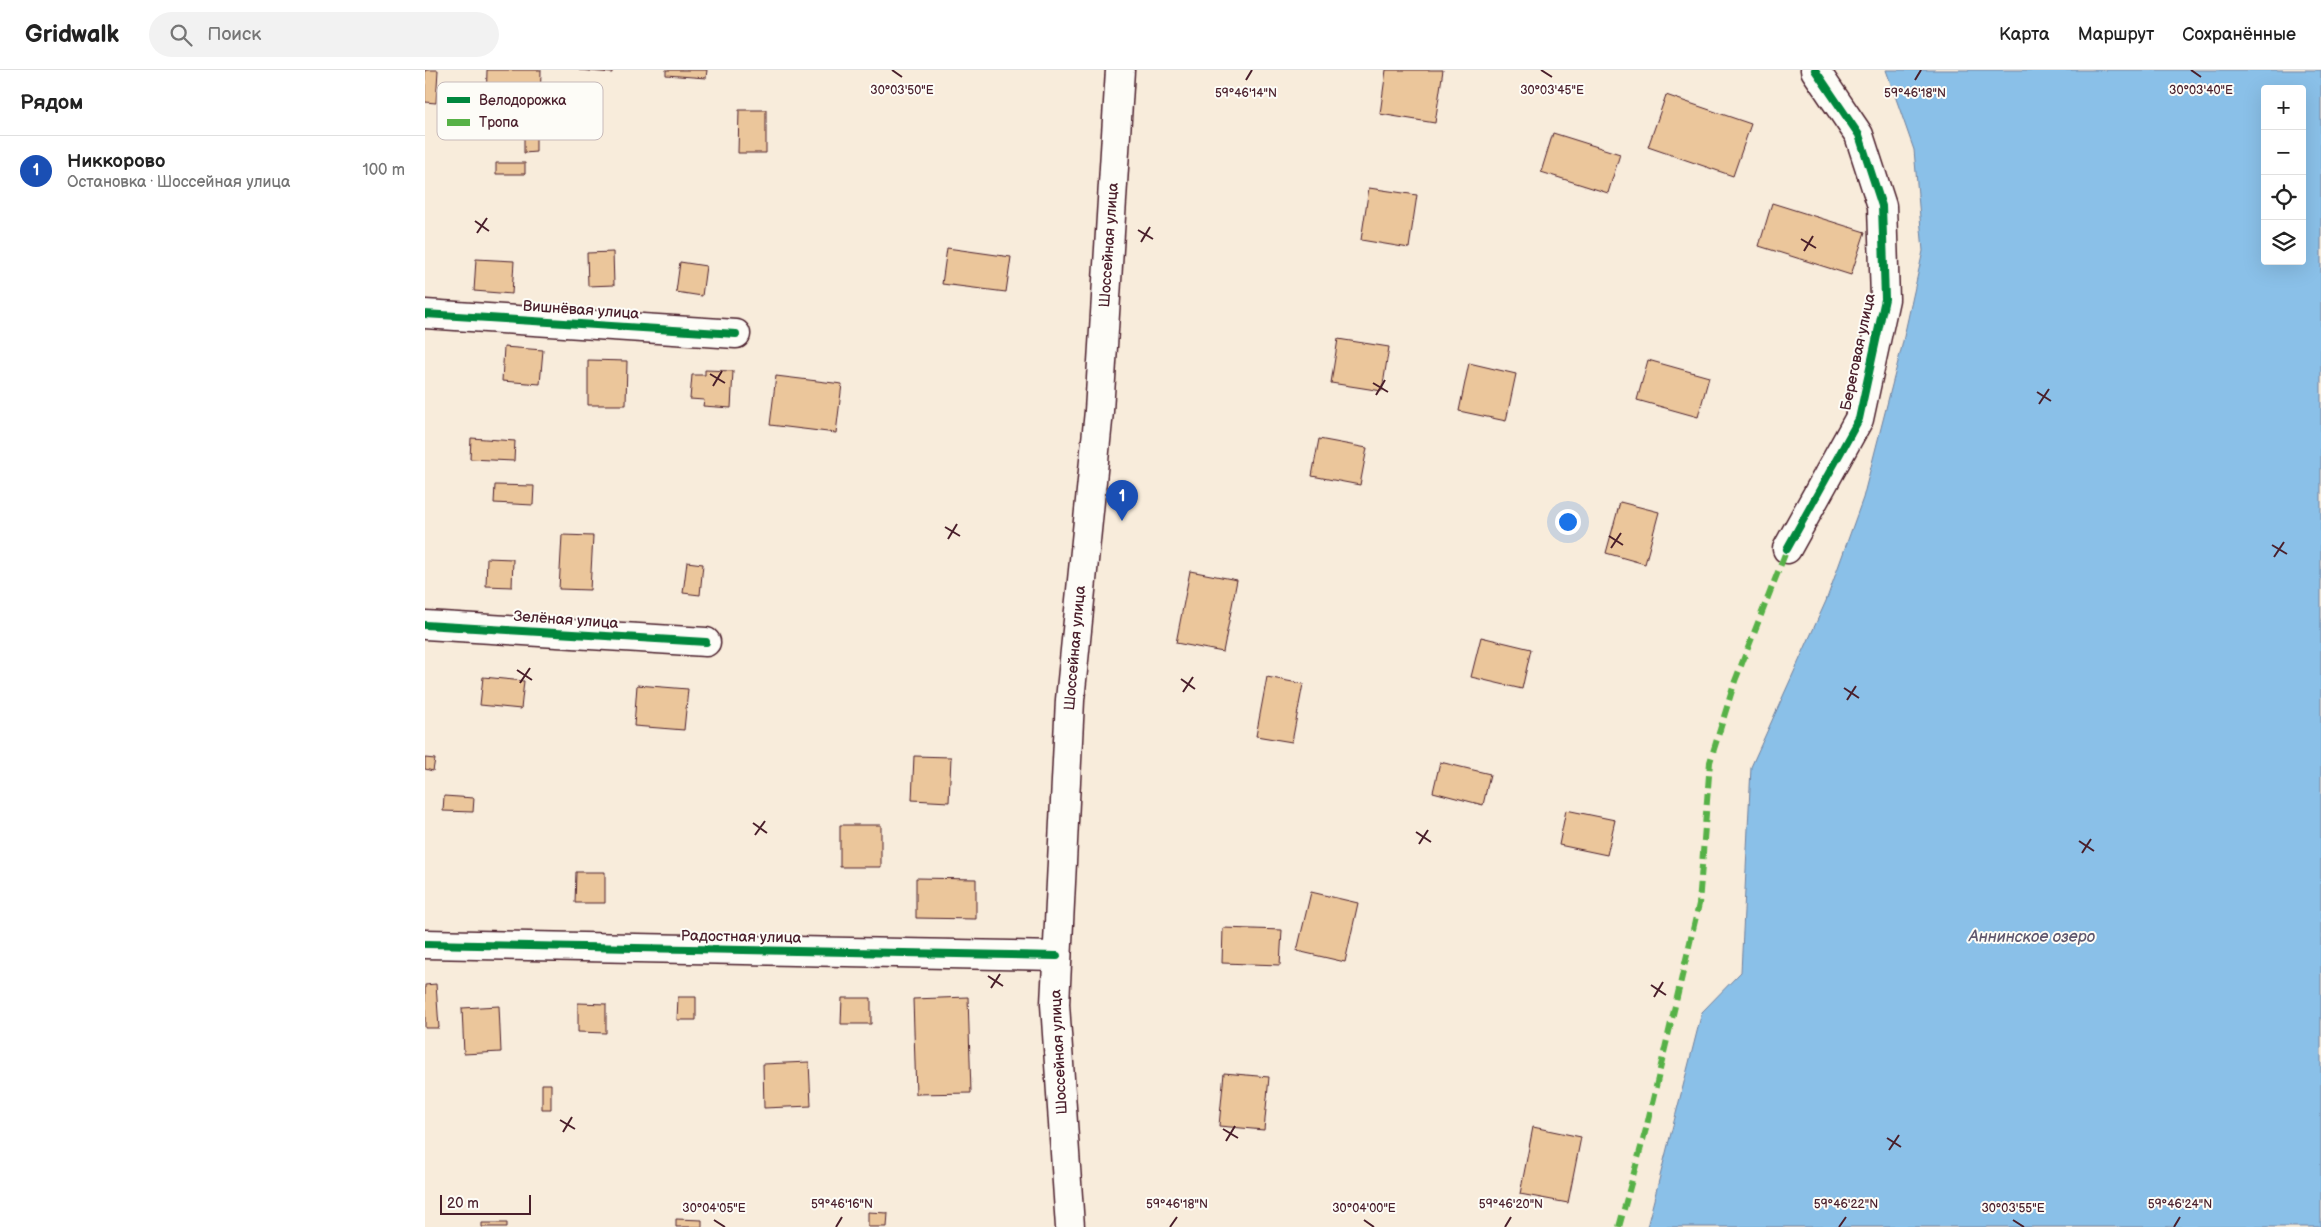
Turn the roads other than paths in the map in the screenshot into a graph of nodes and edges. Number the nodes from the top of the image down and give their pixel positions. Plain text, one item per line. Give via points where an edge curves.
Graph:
1 (1120, 70) edge
2 (1815, 70) edge
3 (425, 314) edge
4 (736, 334) dead end
5 (1787, 549) dead end
6 (425, 625) edge
7 (706, 642) dead end
8 (425, 944) edge
9 (1057, 956) junction
10 (1070, 1227) edge

1 - 9 street, Шоссейная улица via 1099,411 1070,700
2 - 5 street, Береговая улица via 1859,135 1883,206 1885,299 1859,419
3 - 4 street, Вишнёвая улица
6 - 7 street, Зелёная улица
8 - 9 street, Радостная улица
9 - 10 street, Шоссейная улица via 1055,1004

